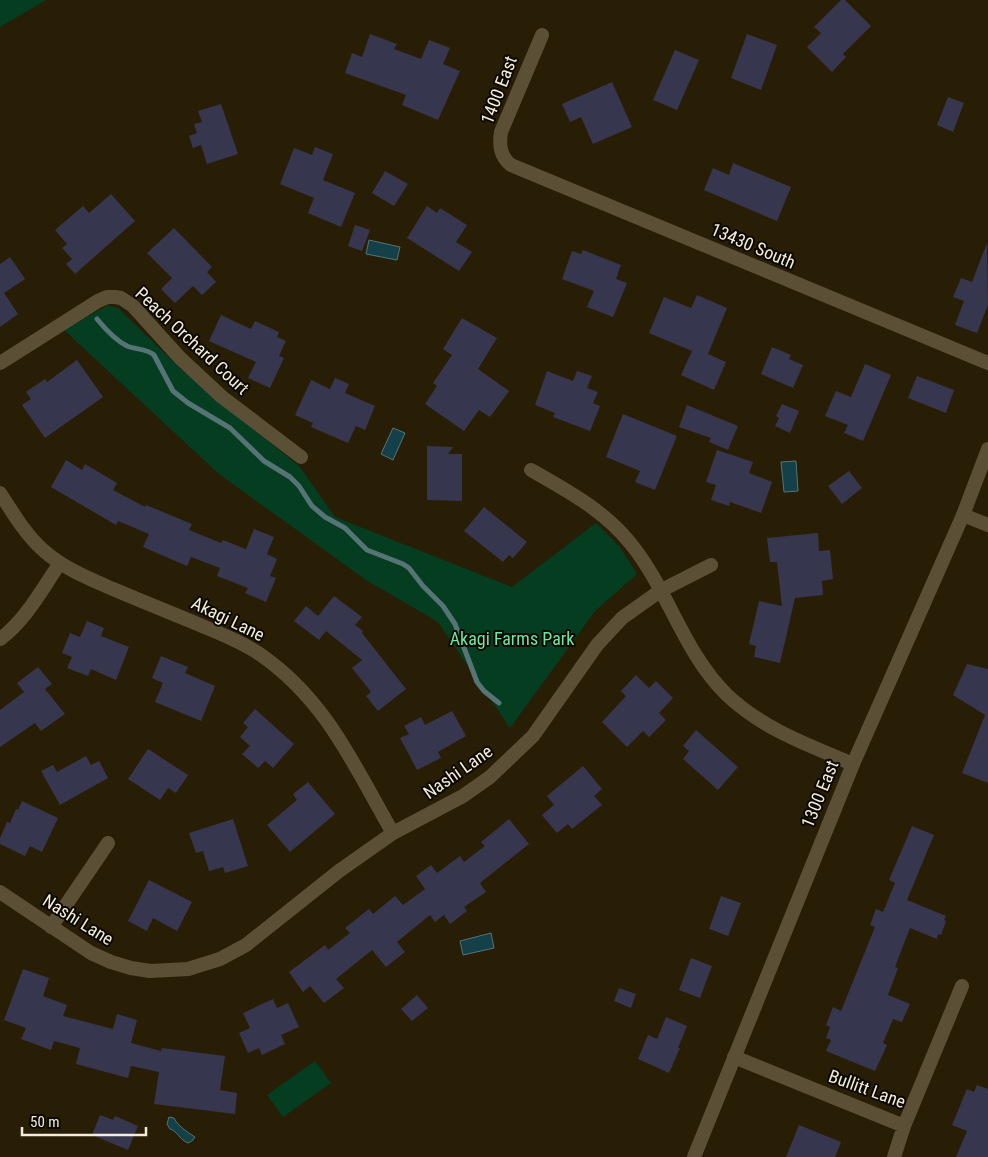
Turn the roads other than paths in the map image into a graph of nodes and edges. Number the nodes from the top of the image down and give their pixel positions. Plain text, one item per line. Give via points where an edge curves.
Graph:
1 (542, 35) dead end
2 (505, 160) joint
3 (0, 363) edge
4 (988, 363) edge
5 (988, 449) edge
6 (301, 458) dead end
7 (531, 470) dead end
8 (0, 493) edge
9 (963, 514) junction
10 (988, 525) edge
11 (60, 563) junction
12 (711, 565) dead end
13 (660, 591) junction
14 (0, 639) edge
15 (853, 764) junction
16 (393, 833) junction
17 (108, 843) dead end
18 (0, 892) edge
19 (51, 927) junction
20 (962, 986) dead end
21 (734, 1057) junction
22 (904, 1126) junction
23 (694, 1157) edge
24 (894, 1157) edge

1 - 2 street, 1400 East via 501,132 501,152
2 - 4 street, 13430 South via 518,169
3 - 6 street, Peach Orchard Court via 98,300 121,298 133,306 180,358 222,397
5 - 9 street, 1300 East
7 - 13 street via 570,492 613,524 632,545
8 - 11 street, Akagi Lane via 28,534
9 - 10 street
9 - 15 street, 1300 East
11 - 14 street via 20,620
11 - 16 street, Akagi Lane via 233,640 260,654 285,673 325,717
12 - 13 street, Nashi Lane
13 - 15 street via 695,656 727,694 767,726
13 - 16 street, Nashi Lane via 608,631 532,736 490,777 463,796
15 - 21 street, 1300 East
16 - 19 street, Nashi Lane via 339,870 246,945 207,964 170,970 131,968 91,953
17 - 19 street
18 - 19 street, Nashi Lane
20 - 22 street, Bullitt Lane
21 - 22 street, Bullitt Lane
21 - 23 street, 1300 East
22 - 24 street

